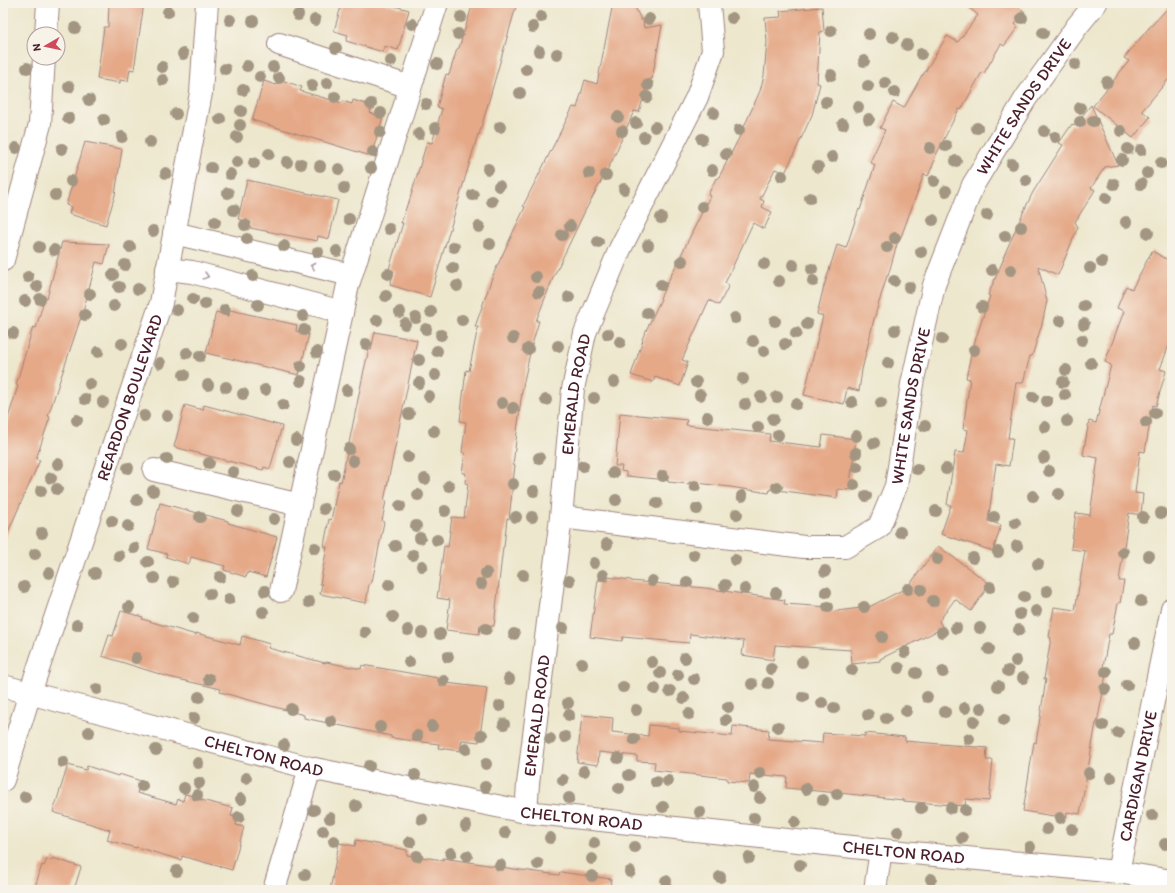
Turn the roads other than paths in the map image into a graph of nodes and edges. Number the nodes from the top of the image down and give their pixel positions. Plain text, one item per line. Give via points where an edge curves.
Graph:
1 (48, 3) edge
2 (208, 3) edge
3 (437, 3) edge
4 (709, 3) edge
5 (1093, 4) edge
6 (47, 26) edge
7 (278, 44) dead end
8 (44, 66) edge
9 (410, 87) junction
10 (174, 233) junction
11 (3, 260) edge
12 (167, 269) junction
13 (351, 275) junction
14 (342, 312) junction
15 (154, 470) dead end
16 (300, 505) junction
17 (561, 517) junction
18 (281, 591) dead end
19 (1172, 609) edge
20 (3, 686) edge
21 (30, 693) junction
22 (310, 768) junction
23 (3, 780) edge
24 (526, 812) junction
25 (881, 850) junction
26 (1118, 872) junction
27 (1172, 881) edge
28 (274, 890) edge
29 (875, 890) edge

1 - 6 street
2 - 10 street, REARDON BOULEVARD via 201,93
3 - 9 street
4 - 17 street, EMERALD ROAD via 713,51 697,98 620,249 585,332 573,389
5 - 17 street, WHITE SANDS DRIVE via 1026,98 974,185 934,285 912,384 896,486 879,527 845,547 804,547
7 - 9 street
8 - 11 street via 40,124
9 - 13 street
10 - 12 street, REARDON BOULEVARD
13 -> 10 street
12 -> 14 street via 192,272
12 - 21 street, REARDON BOULEVARD via 161,303
13 - 14 street
14 - 16 street
15 - 16 street
16 - 18 street
17 - 24 street, EMERALD ROAD
19 - 26 street, CARDIGAN DRIVE
20 - 21 street, CHELTON ROAD
21 - 22 street, CHELTON ROAD
21 - 23 street, REARDON BOULEVARD
22 - 24 street, CHELTON ROAD
22 - 28 street
24 - 25 street, CHELTON ROAD
25 - 26 street, CHELTON ROAD
25 - 29 street
26 - 27 street, CHELTON ROAD

